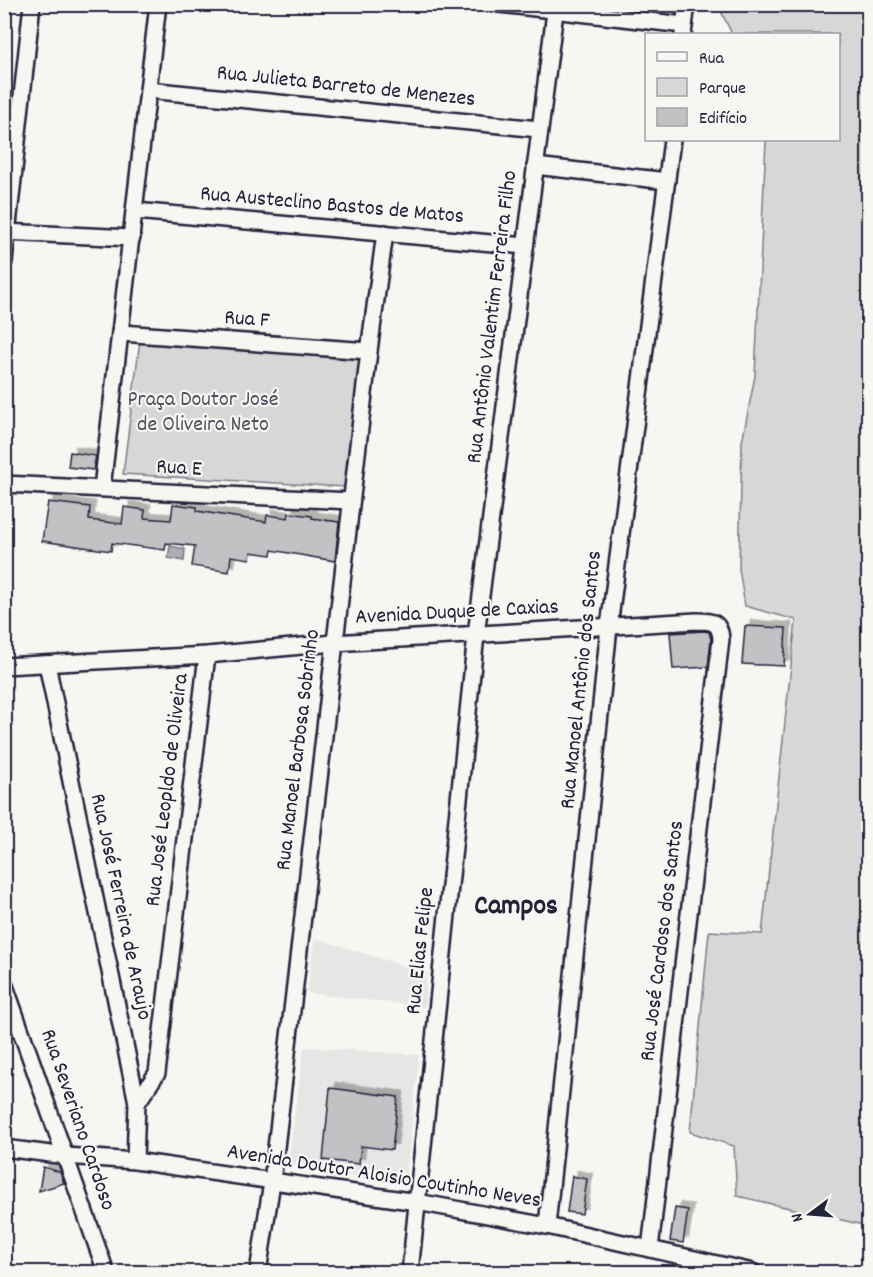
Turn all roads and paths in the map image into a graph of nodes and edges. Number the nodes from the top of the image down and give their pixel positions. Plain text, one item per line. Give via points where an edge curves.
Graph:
1 (32, 4) edge
2 (158, 4) edge
3 (499, 4) edge
4 (687, 4) edge
5 (555, 7) edge
6 (684, 30) edge
7 (148, 90) junction
8 (539, 129) junction
9 (672, 141) edge
10 (535, 166) junction
11 (667, 182) junction
12 (135, 211) junction
13 (6, 232) edge
14 (385, 233) junction
15 (132, 238) junction
16 (525, 246) junction
17 (4, 262) edge
18 (121, 333) junction
19 (369, 351) junction
20 (4, 484) edge
21 (102, 488) junction
22 (351, 501) junction
23 (609, 627) junction
24 (476, 635) junction
25 (721, 639) joint
26 (334, 643) junction
27 (207, 656) junction
28 (47, 664) junction
29 (4, 666) edge
30 (4, 983) edge
31 (136, 1103) junction
32 (4, 1148) edge
33 (66, 1156) junction
34 (135, 1161) junction
35 (272, 1182) junction
36 (417, 1202) junction
37 (547, 1226) junction
38 (650, 1249) junction
39 (106, 1272) edge
40 (258, 1272) edge
41 (410, 1272) edge
42 (753, 1272) edge

1 - 13 street
2 - 7 street
3 - 5 street
4 - 6 street
5 - 6 street
5 - 8 street, Rua Antônio Valentim Ferreira Filho
7 - 8 street, Rua Julieta Barreto de Menezes
7 - 12 street
8 - 10 street, Rua Antônio Valentim Ferreira Filho
9 - 11 street, Rua Manoel Antônio dos Santos
10 - 11 street
10 - 16 street, Rua Antônio Valentim Ferreira Filho
11 - 23 street, Rua Manoel Antônio dos Santos
12 - 14 street, Rua Austeclino Bastos de Matos
12 - 15 street
13 - 15 street
13 - 17 street
14 - 16 street, Rua Austeclino Bastos de Matos
14 - 19 street, Rua Manoel Barbosa Sobrinho
15 - 18 street
16 - 24 street, Rua Antônio Valentim Ferreira Filho
18 - 19 street, Rua F
18 - 21 street
19 - 22 street, Rua Manoel Barbosa Sobrinho
20 - 21 street, Rua E
21 - 22 street, Rua E
22 - 26 street, Rua Manoel Barbosa Sobrinho
23 - 24 street, Avenida Duque de Caxias
23 - 25 street, Avenida Duque de Caxias via 710,621 720,628
23 - 37 street, Rua Manoel Antônio dos Santos
24 - 26 street, Avenida Duque de Caxias
24 - 36 street, Rua Elias Felipe
25 - 38 street, Rua José Cardoso dos Santos
26 - 27 street, Avenida Duque de Caxias
26 - 35 street, Rua Manoel Barbosa Sobrinho
27 - 28 street, Avenida Duque de Caxias
27 - 31 street, Rua José Leopldo de Oliveira via 157,1073
28 - 29 street, Avenida Duque de Caxias
28 - 31 street, Rua José Ferreira de Araujo
30 - 33 street, Rua Severiano Cardoso
31 - 34 street, Rua José Ferreira de Araujo
32 - 33 street, Avenida Doutor Aloisio Coutinho Neves
33 - 34 street, Avenida Doutor Aloisio Coutinho Neves
33 - 39 street, Rua Severiano Cardoso
34 - 35 street, Avenida Doutor Aloisio Coutinho Neves
35 - 36 street, Avenida Doutor Aloisio Coutinho Neves
35 - 40 street, Rua Manoel Barbosa Sobrinho
36 - 37 street, Avenida Doutor Aloisio Coutinho Neves
36 - 41 street, Rua Elias Felipe
37 - 38 street, Avenida Doutor Aloisio Coutinho Neves
38 - 42 street, Avenida Doutor Aloisio Coutinho Neves

